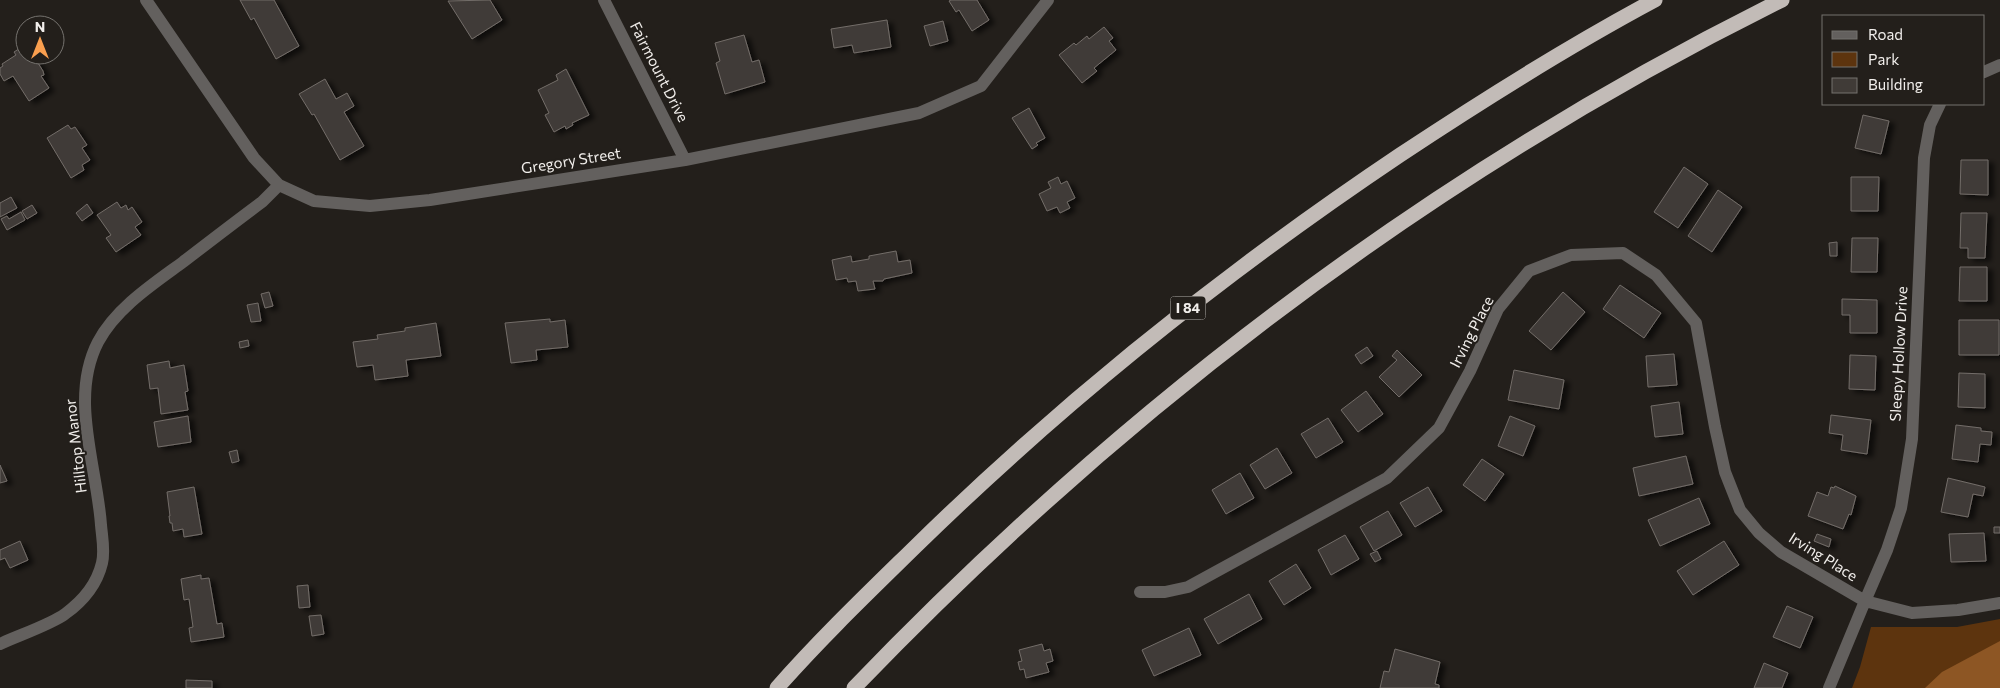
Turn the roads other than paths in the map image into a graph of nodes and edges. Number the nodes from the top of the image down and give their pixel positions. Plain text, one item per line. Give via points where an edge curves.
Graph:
1 (146, 0) edge
2 (604, 0) edge
3 (1048, 0) edge
4 (1655, 0) edge
5 (1782, 0) edge
6 (2000, 65) edge
7 (1985, 72) edge
8 (1940, 105) edge
9 (685, 160) junction
10 (279, 185) junction
11 (1140, 592) dead end
12 (1865, 601) junction
13 (2000, 603) edge
14 (0, 644) edge
15 (777, 688) edge
16 (854, 688) edge
17 (1829, 688) edge

1 - 10 street, Gregory Street via 254,158
2 - 9 street, Fairmount Drive
3 - 9 street, Gregory Street via 981,86 919,113
4 - 15 highway, I 84 via 1529,72 1345,191 1176,317 1009,457 863,598
5 - 16 highway via 1643,72 1551,126 1298,295 1187,380 1069,480 945,595
6 - 7 street
8 - 12 street, Sleepy Hollow Drive via 1930,125 1924,158 1912,439 1906,479 1901,508 1887,550
9 - 10 street, Gregory Street via 430,200 370,206 314,201
10 - 14 street, Hilltop Manor via 262,202 137,296 98,342 88,368 85,392 101,516 103,562 85,597 64,615
11 - 12 street, Irving Place via 1165,592 1188,587 1387,478 1439,428 1498,309 1529,271 1571,255 1623,253 1656,275 1696,322 1725,472 1740,510 1759,533 1782,552
12 - 13 street via 1912,613
12 - 17 street, Sleepy Hollow Drive

